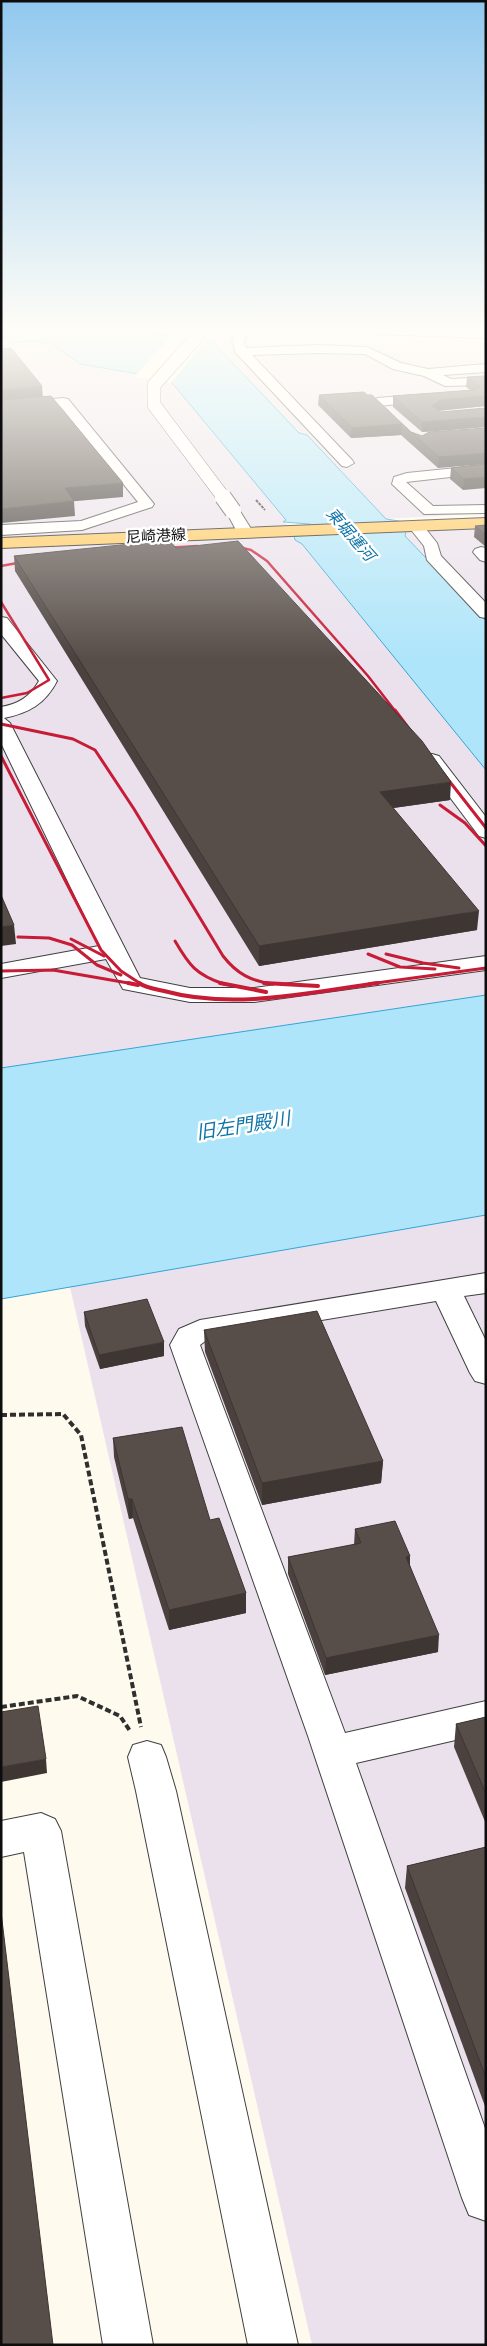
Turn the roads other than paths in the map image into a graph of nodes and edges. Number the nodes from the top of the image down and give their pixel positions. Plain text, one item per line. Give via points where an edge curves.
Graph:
1 (95, 440) edge
2 (180, 440) edge
3 (326, 440) edge
4 (347, 463) dead end
5 (486, 470) edge
6 (486, 509) edge
7 (486, 523) edge
8 (410, 526) junction
9 (1, 530) edge
10 (245, 532) junction
11 (1, 543) edge
12 (486, 552) edge
13 (486, 557) edge
14 (486, 613) edge
15 (1, 622) edge
16 (1, 712) edge
17 (1, 723) edge
18 (432, 760) edge
19 (486, 832) edge
20 (113, 951) junction
21 (486, 963) edge
22 (1, 971) edge
23 (486, 1283) edge
24 (446, 1290) junction
25 (486, 1373) edge
26 (486, 1717) edge
27 (333, 1752) junction
28 (147, 1757) road end
29 (1, 1839) edge
30 (486, 2198) edge
31 (128, 2345) edge
32 (273, 2345) edge

1 - 9 street via 147,504 82,525
2 - 10 street, bridge
3 - 4 street
5 - 6 street via 407,477 399,480 399,484 429,511
7 - 8 main road
8 - 10 main road, 尼崎港線
8 - 14 street via 432,546 433,557
10 - 11 main road, 尼崎港線
12 - 13 street via 481,552
15 - 16 street via 48,681 42,695 25,707
17 - 20 street
18 - 19 street
20 - 21 street via 131,984 190,995 254,995
20 - 22 street
23 - 24 street
24 - 25 street
24 - 27 street via 200,1330 190,1336 185,1345
26 - 27 street
27 - 30 street
28 - 32 street
29 - 31 street via 41,1831

